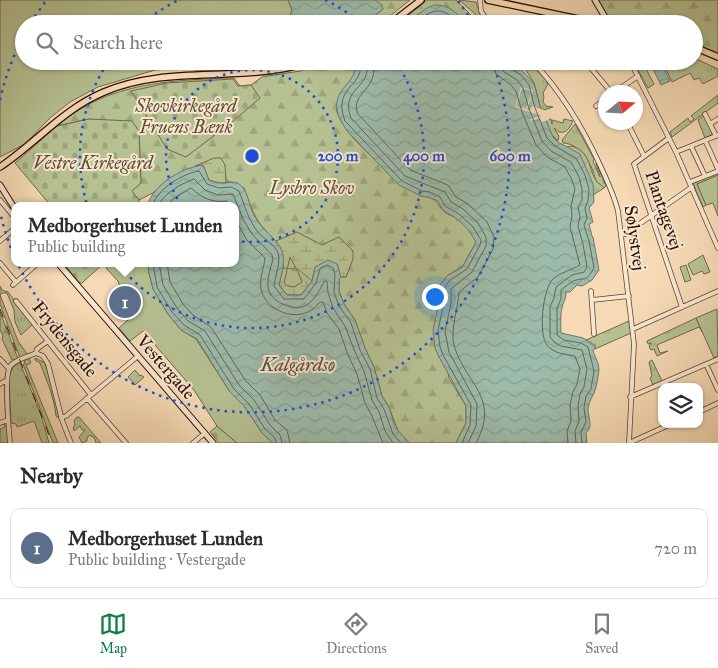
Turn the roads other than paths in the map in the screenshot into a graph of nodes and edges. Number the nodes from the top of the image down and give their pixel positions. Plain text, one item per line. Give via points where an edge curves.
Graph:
1 (417, 0) edge
2 (421, 0) edge
3 (480, 0) edge
4 (488, 0) edge
5 (595, 0) edge
6 (412, 6) junction
7 (552, 13) joint
8 (401, 15) edge
9 (483, 15) edge
10 (561, 15) edge
11 (604, 15) edge
12 (703, 51) edge
13 (718, 57) edge
14 (272, 70) edge
15 (540, 70) edge
16 (593, 70) edge
17 (635, 70) edge
18 (638, 76) junction
19 (607, 85) edge
20 (624, 85) edge
21 (705, 114) dead end
22 (718, 119) edge
23 (710, 124) junction
24 (631, 130) edge
25 (717, 135) edge
26 (670, 138) junction
27 (705, 140) junction
28 (691, 146) junction
29 (676, 152) junction
30 (644, 156) junction
31 (0, 167) edge
32 (718, 170) edge
33 (705, 176) junction
34 (690, 182) junction
35 (0, 185) edge
36 (692, 187) junction
37 (0, 200) edge
38 (11, 203) edge
39 (11, 213) edge
40 (651, 215) junction
41 (11, 231) edge
42 (621, 235) junction
43 (0, 241) edge
44 (718, 248) edge
45 (0, 263) edge
46 (33, 267) edge
47 (61, 267) edge
48 (591, 291) dead end
49 (718, 291) edge
50 (629, 296) junction
51 (592, 300) junction
52 (16, 301) dead end
53 (682, 307) junction
54 (633, 329) junction
55 (594, 334) dead end
56 (48, 340) junction
57 (34, 354) junction
58 (138, 356) junction
59 (0, 359) edge
60 (718, 359) edge
61 (706, 364) junction
62 (9, 369) junction
63 (7, 380) junction
64 (0, 384) edge
65 (718, 390) edge
66 (91, 395) junction
67 (630, 397) junction
68 (87, 398) junction
69 (718, 403) edge
70 (703, 410) edge
71 (61, 418) junction
72 (8, 420) junction
73 (0, 423) edge
74 (662, 428) edge
75 (205, 433) junction
76 (10, 443) edge
77 (71, 443) edge
78 (126, 443) edge
79 (193, 443) edge
80 (213, 443) edge
81 (629, 443) edge

1 - 6 main road
2 - 6 main road
3 - 9 street
4 - 7 main road
5 - 11 street
6 - 8 main road
7 - 10 main road
12 - 13 main road
14 - 31 main road via 168,76 123,85 73,108
15 - 42 street, Sølystvej via 558,90 590,144 615,200
16 - 19 street
17 - 18 street
18 - 20 street
18 - 26 street
21 - 23 street
22 - 23 street
23 - 25 street
24 - 30 street
25 - 27 street
26 - 29 street
26 - 30 street, Plantagevej
27 - 28 street
27 - 32 street
28 - 29 street
28 - 33 street
29 - 34 street
30 - 40 street, Plantagevej via 634,164
32 - 33 street
33 - 34 street
34 - 36 street
35 - 38 street
36 - 40 street
36 - 44 street
37 - 39 street
40 - 42 street
40 - 53 street, Plantagevej
41 - 43 street
42 - 50 street, Sølystvej
45 - 46 street via 14,283
47 - 58 street, Vestergade
48 - 51 street
49 - 53 street
50 - 51 street
50 - 54 street, Sølystvej
51 - 55 street
52 - 56 street, Frydensgade
53 - 54 street
54 - 67 street, Sølystvej
56 - 57 street
56 - 66 street, Frydensgade
57 - 62 street via 12,364
57 - 71 street via 43,356 49,367
58 - 66 street
58 - 75 street, Vestergade
59 - 62 street
60 - 61 street
61 - 65 street
61 - 67 street
62 - 63 street
63 - 64 street
63 - 72 street
66 - 68 street
67 - 81 street, Sølystvej
68 - 71 street
68 - 78 street
69 - 70 street
71 - 77 street
72 - 73 street
72 - 76 street
74 - 81 street
75 - 79 street
75 - 80 street, Vestergade

